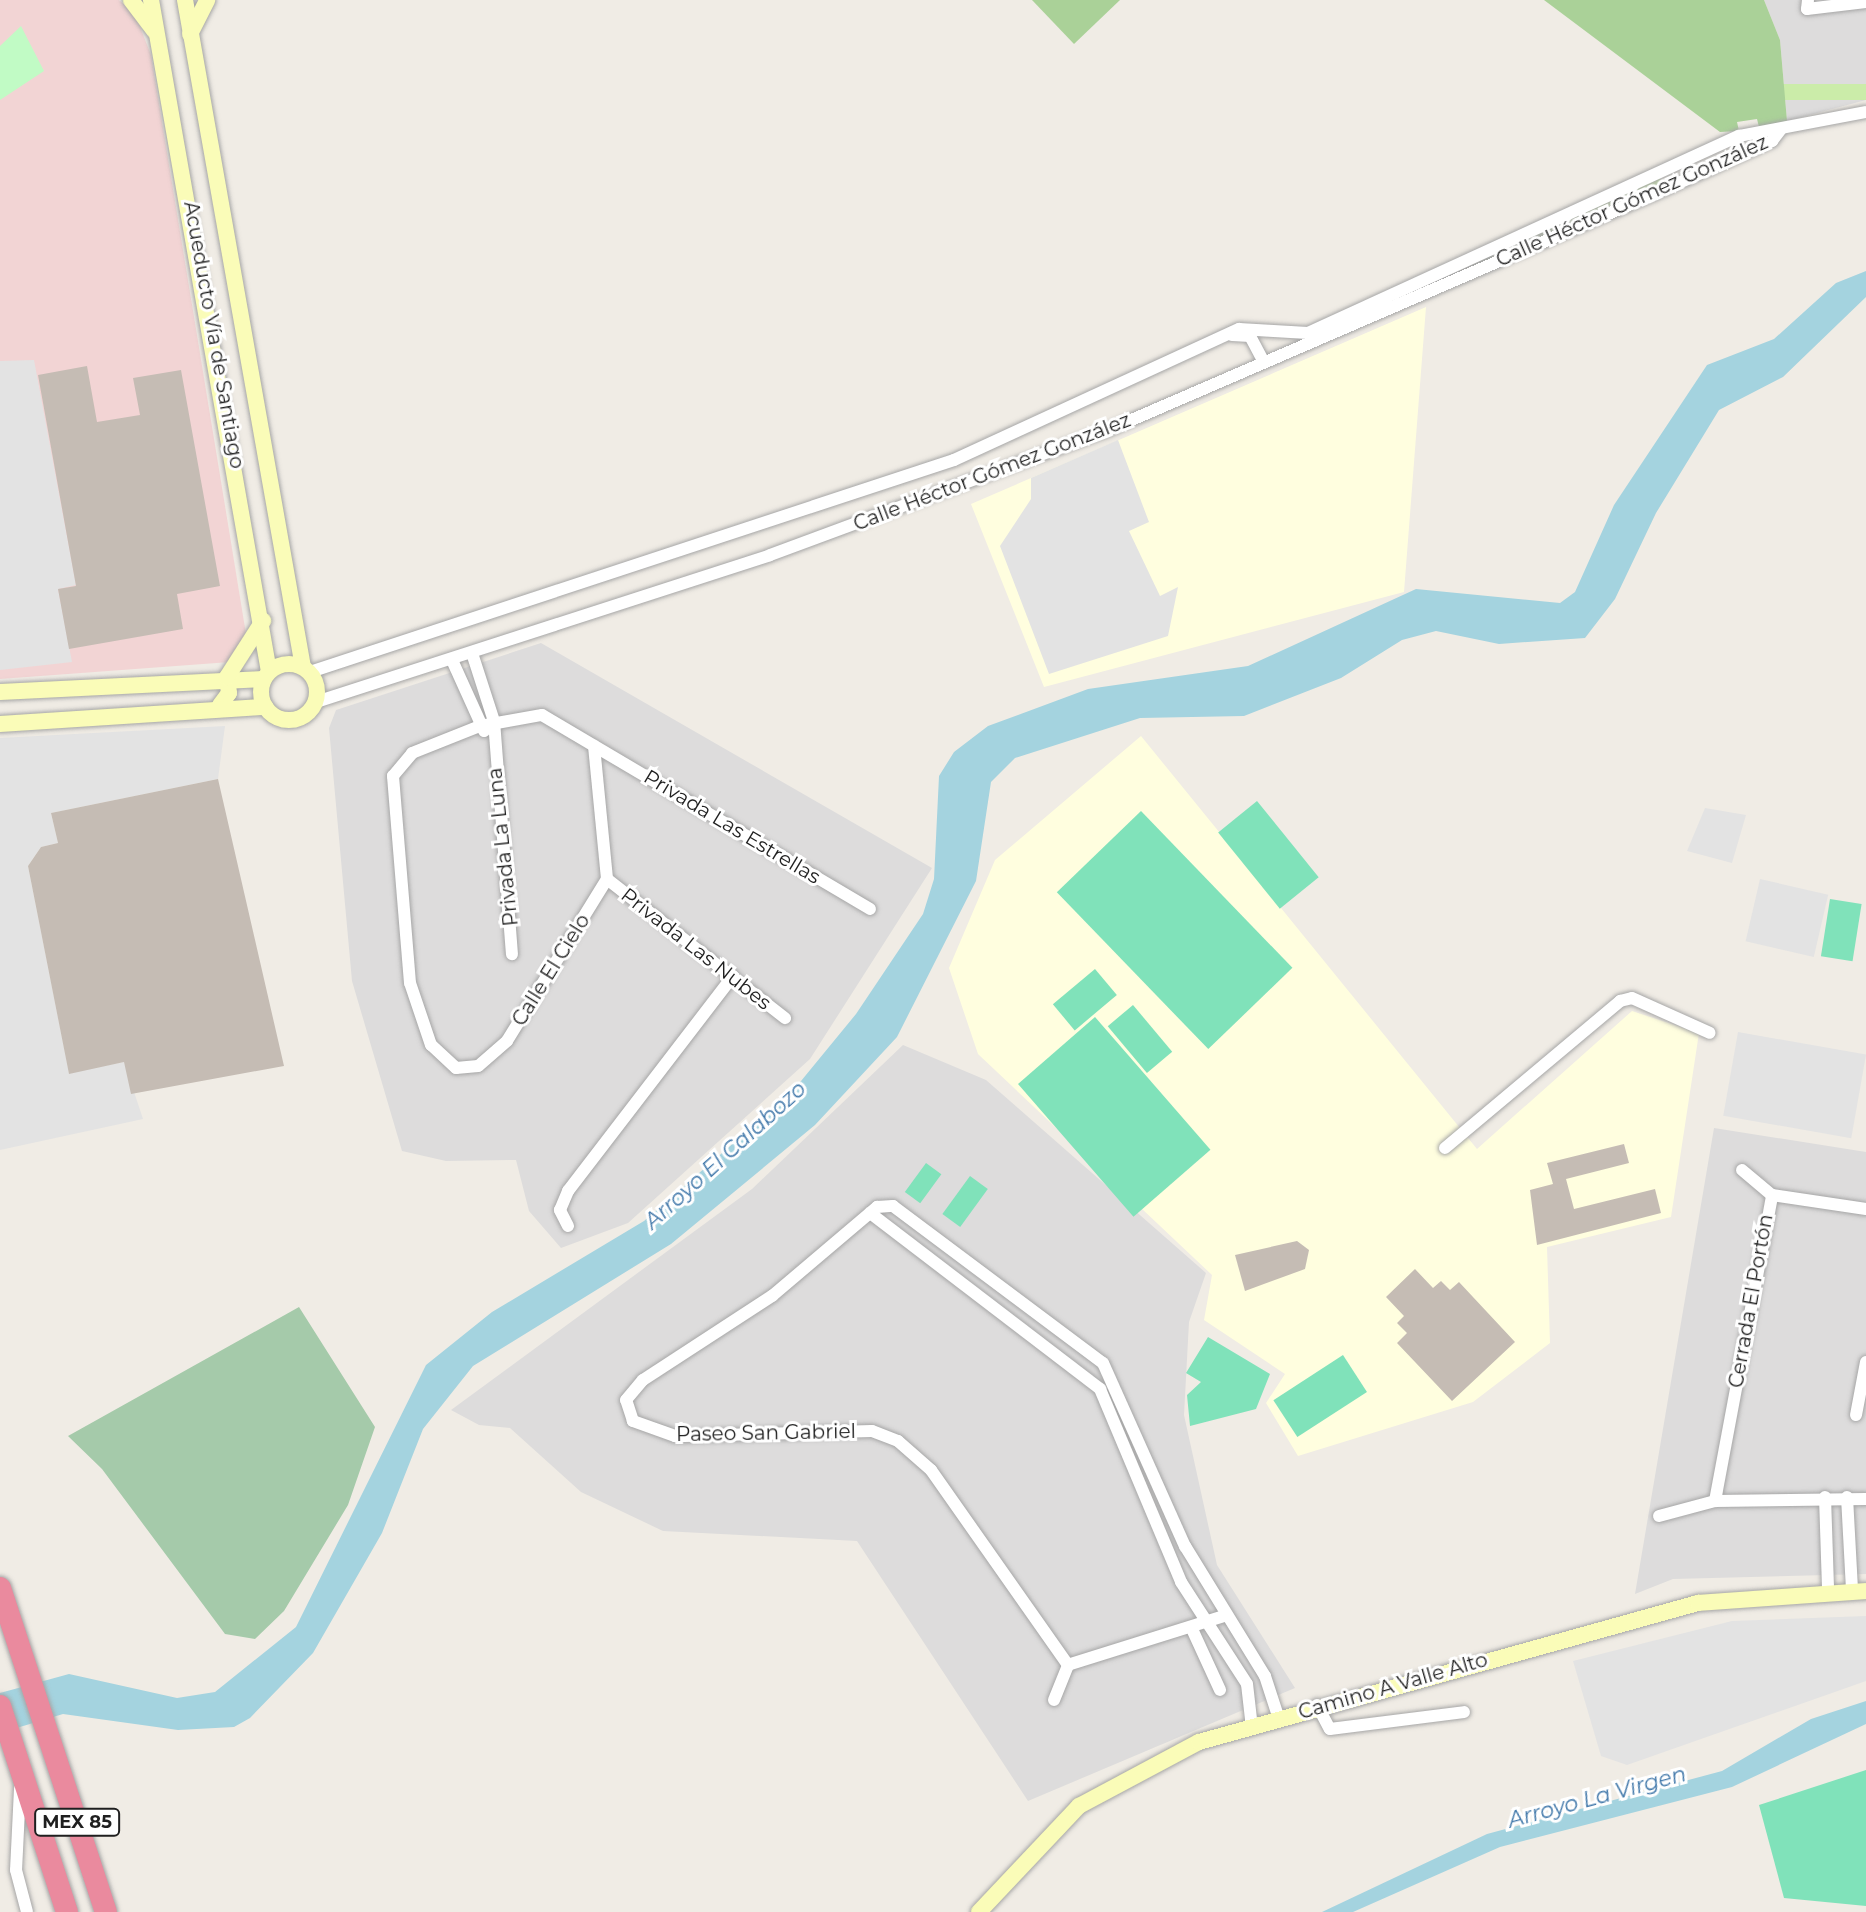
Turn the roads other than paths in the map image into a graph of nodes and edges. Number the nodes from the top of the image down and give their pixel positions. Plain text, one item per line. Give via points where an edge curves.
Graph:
1 (131, 0) edge
2 (151, 0) edge
3 (185, 0) edge
4 (207, 0) edge
5 (1808, 0) edge
6 (1866, 2) edge
7 (190, 34) junction
8 (160, 40) junction
9 (1866, 112) edge
10 (1781, 129) junction
11 (1663, 169) junction
12 (1670, 186) junction
13 (1226, 336) junction
14 (1310, 339) junction
15 (1262, 359) junction
16 (648, 565) junction
17 (658, 590) junction
18 (265, 615) junction
19 (472, 653) junction
20 (452, 660) junction
21 (306, 669) junction
22 (267, 676) junction
23 (227, 677) junction
24 (0, 692) edge
25 (484, 693) junction
26 (468, 699) junction
27 (316, 702) junction
28 (220, 705) junction
29 (265, 707) junction
30 (494, 721) junction
31 (0, 724) edge
32 (480, 726) junction
33 (492, 739) junction
34 (594, 746) junction
35 (607, 879) junction
36 (870, 909) dead end
37 (512, 954) dead end
38 (733, 976) junction
39 (785, 1018) dead end
40 (1710, 1033) dead end
41 (1445, 1148) dead end
42 (1742, 1170) dead end
43 (1772, 1195) junction
44 (1866, 1209) edge
45 (870, 1213) junction
46 (568, 1226) dead end
47 (1000, 1287) junction
48 (989, 1302) junction
49 (1866, 1362) edge
50 (1103, 1363) junction
51 (1089, 1376) junction
52 (1856, 1415) dead end
53 (1825, 1497) junction
54 (1847, 1497) junction
55 (1166, 1498) junction
56 (1866, 1499) edge
57 (1715, 1501) junction
58 (1148, 1504) junction
59 (1659, 1516) dead end
60 (0, 1588) edge
61 (1828, 1589) junction
62 (1859, 1591) edge
63 (1224, 1616) junction
64 (1208, 1624) junction
65 (1192, 1629) junction
66 (1068, 1665) junction
67 (1265, 1676) junction
68 (1247, 1684) junction
69 (1220, 1690) dead end
70 (1054, 1700) dead end
71 (1317, 1705) junction
72 (0, 1706) edge
73 (1464, 1712) dead end
74 (1279, 1719) junction
75 (1252, 1728) junction
76 (17, 1759) junction
77 (27, 1912) edge
78 (67, 1912) edge
79 (106, 1912) edge
80 (979, 1912) edge

1 - 8 street
2 - 8 street, Acueducto Vía de Santiago
3 - 7 street, Acueducto Vía de Santiago
4 - 7 street
5 - 6 street via 1807,9
7 - 21 street, Acueducto Vía de Santiago
8 - 18 street, Acueducto Vía de Santiago
9 - 10 street
10 - 11 street, Calle Héctor Gómez González via 1739,136
10 - 12 street, Calle Héctor Gómez González via 1772,141
11 - 12 street
11 - 14 street, Calle Héctor Gómez González
12 - 14 street, Calle Héctor Gómez González
13 - 14 street, Calle Héctor Gómez González via 1247,326
13 - 15 street via 1250,336
13 - 16 street, Calle Héctor Gómez González via 954,460
14 - 15 street, Calle Héctor Gómez González
15 - 17 street, Calle Héctor Gómez González via 977,481
16 - 17 street
16 - 21 street, Calle Héctor Gómez González
17 - 19 street, Calle Héctor Gómez González
18 - 22 street, Acueducto Vía de Santiago
18 - 23 street via 256,643
19 - 20 street, Calle Héctor Gómez González
19 - 25 street
20 - 26 street, Privada La Luna
20 - 27 street, Calle Héctor Gómez González
21 - 22 street via 285,664
21 - 27 street
22 - 23 street
22 - 29 street
23 - 24 street
23 - 28 street via 229,693
25 - 26 street
25 - 30 street
26 - 32 street, Privada La Luna
27 - 29 street via 290,721
28 - 29 street
28 - 31 street
30 - 32 street, Calle El Cielo
30 - 33 street, Privada La Luna
30 - 34 street, Calle El Cielo via 533,713
32 - 33 street, Privada La Luna
32 - 35 street, Calle El Cielo via 412,753 393,776 402,941 436,1054 466,1070 507,1041
33 - 37 street, Privada La Luna
34 - 35 street
34 - 36 street, Privada Las Estrellas
35 - 38 street, Privada Las Nubes
38 - 39 street, Privada Las Nubes
38 - 46 street via 568,1191 560,1210
40 - 41 street via 1632,998 1620,1001
42 - 43 street
43 - 44 street, Cerrada El Portón
43 - 57 street, Cerrada El Portón
45 - 47 street via 893,1206
45 - 48 street
45 - 66 street, Paseo San Gabriel via 772,1296 632,1389 627,1412 645,1428 675,1436 872,1431 898,1441 973,1526
47 - 48 street
47 - 50 street
48 - 51 street
49 - 52 street
50 - 51 street
50 - 55 street
51 - 58 street
53 - 54 street
53 - 57 street
53 - 61 street
54 - 56 street
54 - 62 street
55 - 58 street
55 - 63 street
57 - 59 street
58 - 64 street via 1181,1582
60 - 79 highway, MEX 85
61 - 62 street, Camino A Valle Alto
61 - 71 street, Camino A Valle Alto via 1698,1603
63 - 64 street
63 - 67 street
64 - 65 street
64 - 68 street
65 - 66 street
65 - 69 street
66 - 70 street
67 - 68 street
67 - 74 street
68 - 75 street
71 - 73 street via 1330,1729
71 - 74 street, Camino A Valle Alto
72 - 76 highway, MEX 85
74 - 75 street, Camino A Valle Alto
75 - 80 street, Camino A Valle Alto via 1174,1752 1079,1806
76 - 77 street via 16,1870
76 - 78 highway, MEX 85

